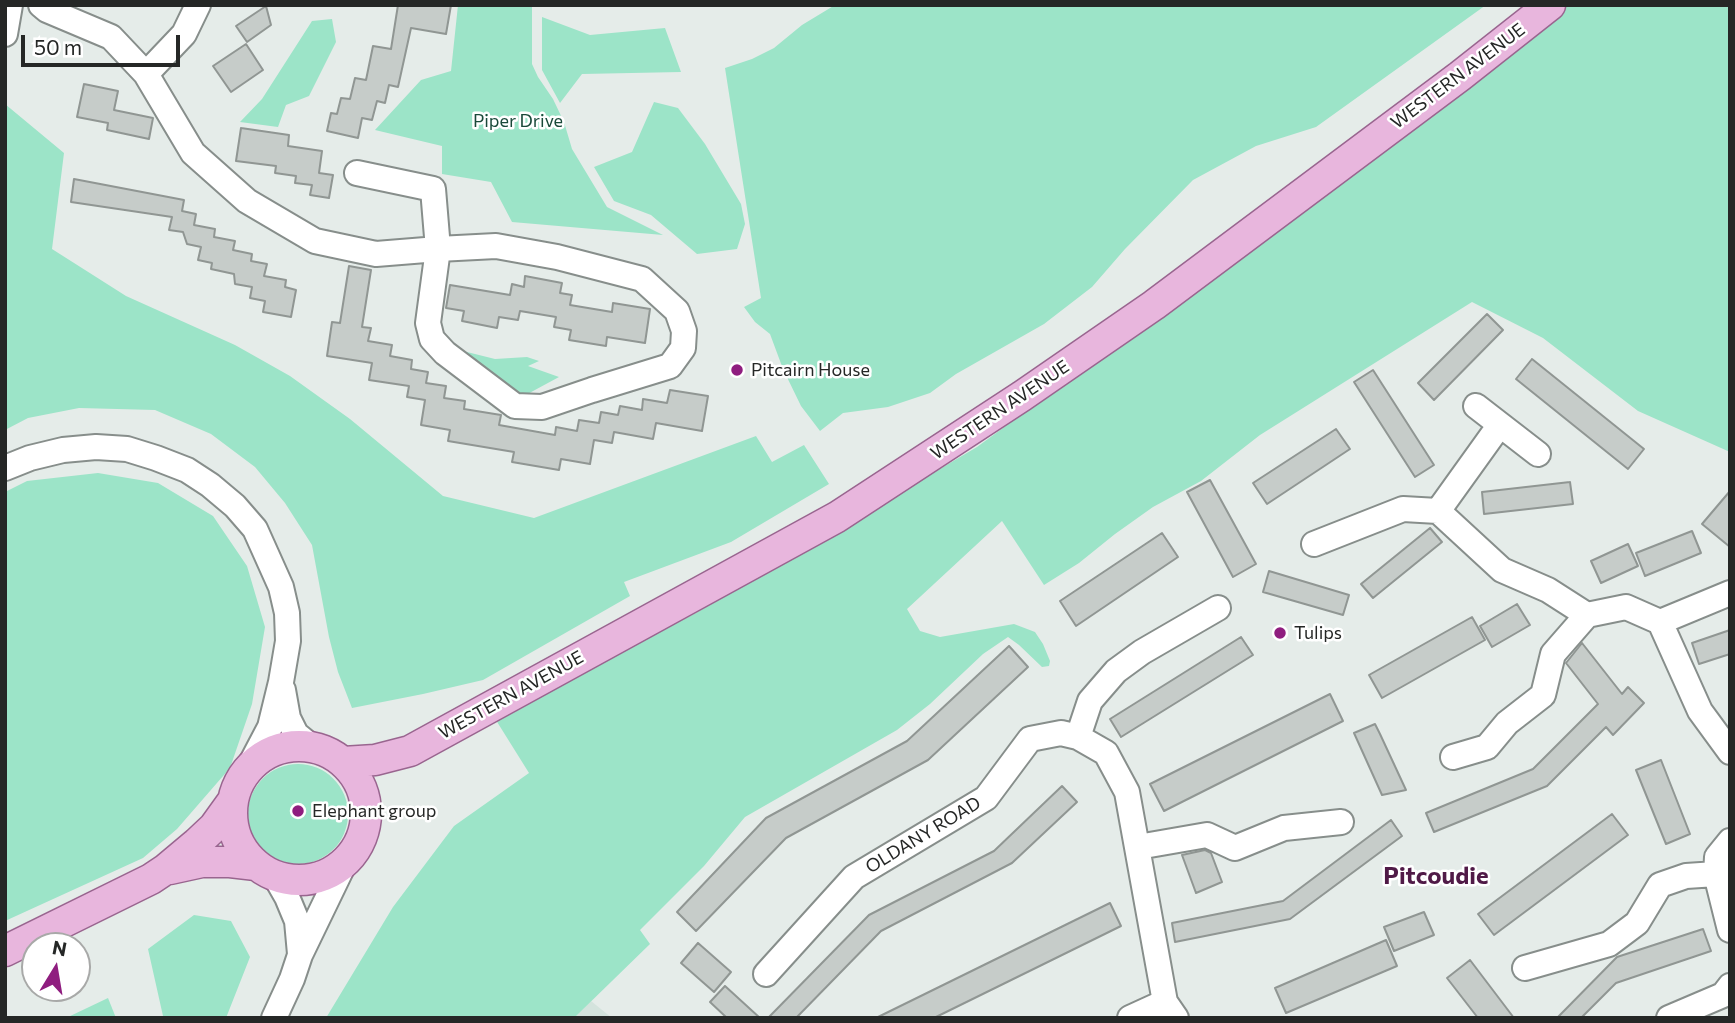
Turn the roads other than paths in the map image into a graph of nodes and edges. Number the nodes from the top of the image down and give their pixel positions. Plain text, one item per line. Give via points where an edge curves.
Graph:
1 (10, 5) edge
2 (41, 5) edge
3 (198, 5) edge
4 (1550, 5) edge
5 (5, 34) edge
6 (146, 74) junction
7 (357, 173) dead end
8 (439, 249) junction
9 (1476, 406) dead end
10 (1497, 429) junction
11 (1538, 454) dead end
12 (5, 468) edge
13 (1438, 511) junction
14 (1314, 544) dead end
15 (1730, 593) edge
16 (1218, 608) dead end
17 (1587, 615) junction
18 (1660, 622) junction
19 (281, 682) junction
20 (1078, 737) junction
21 (312, 747) junction
22 (410, 751) junction
23 (1730, 752) edge
24 (1453, 757) dead end
25 (343, 762) junction
26 (249, 767) junction
27 (232, 802) junction
28 (366, 812) junction
29 (1340, 822) dead end
30 (1730, 842) edge
31 (1138, 847) junction
32 (345, 862) junction
33 (166, 869) junction
34 (266, 871) junction
35 (1716, 874) junction
36 (1730, 930) edge
37 (5, 951) edge
38 (300, 955) junction
39 (1525, 968) dead end
40 (766, 974) dead end
41 (1727, 994) edge
42 (1171, 1010) edge
43 (274, 1018) edge
44 (1130, 1018) edge
45 (1669, 1018) edge

1 - 5 street
2 - 6 street via 111,37
3 - 6 street via 184,34
4 - 22 main road, WESTERN AVENUE via 1154,305 849,510
6 - 8 street via 192,153 247,201 315,241 376,254
7 - 8 street via 433,189
8 - 8 street via 496,246 642,279 677,311 684,331 683,348 670,366 542,407 515,406 432,340 428,323
9 - 10 street
10 - 11 street
10 - 13 street
12 - 19 street via 63,450 127,449 187,470 210,485 255,529 281,587 288,641
13 - 14 street via 1403,509
13 - 17 street via 1502,570 1548,590
15 - 18 street
16 - 20 street via 1116,671 1090,701
17 - 18 street via 1626,607
17 - 24 street via 1553,654 1543,695 1507,723 1488,747
18 - 23 street via 1700,711
19 - 21 street via 288,718 296,734
19 - 26 street via 270,727
20 - 31 street via 1106,753 1127,792
20 - 40 street, OLDANY ROAD via 1061,733 1030,739 986,799 854,877
21 - 25 main road
21 - 26 main road via 289,746 267,753
22 - 25 main road, WESTERN AVENUE
22 - 28 main road, WESTERN AVENUE via 383,780
25 - 28 main road via 356,776
26 - 27 main road
27 - 33 main road via 214,827
27 - 34 main road via 236,837 244,852
28 - 32 main road via 364,830
29 - 31 street via 1284,828 1235,848 1206,835
30 - 35 street via 1717,857
31 - 42 street
32 - 34 main road via 312,879 293,880
32 - 38 street
33 - 34 main road via 230,862
33 - 37 main road
34 - 38 street via 287,897 297,920
35 - 36 street
35 - 39 street via 1686,876 1660,885 1637,923 1609,944
38 - 43 street
41 - 45 street
42 - 44 street

